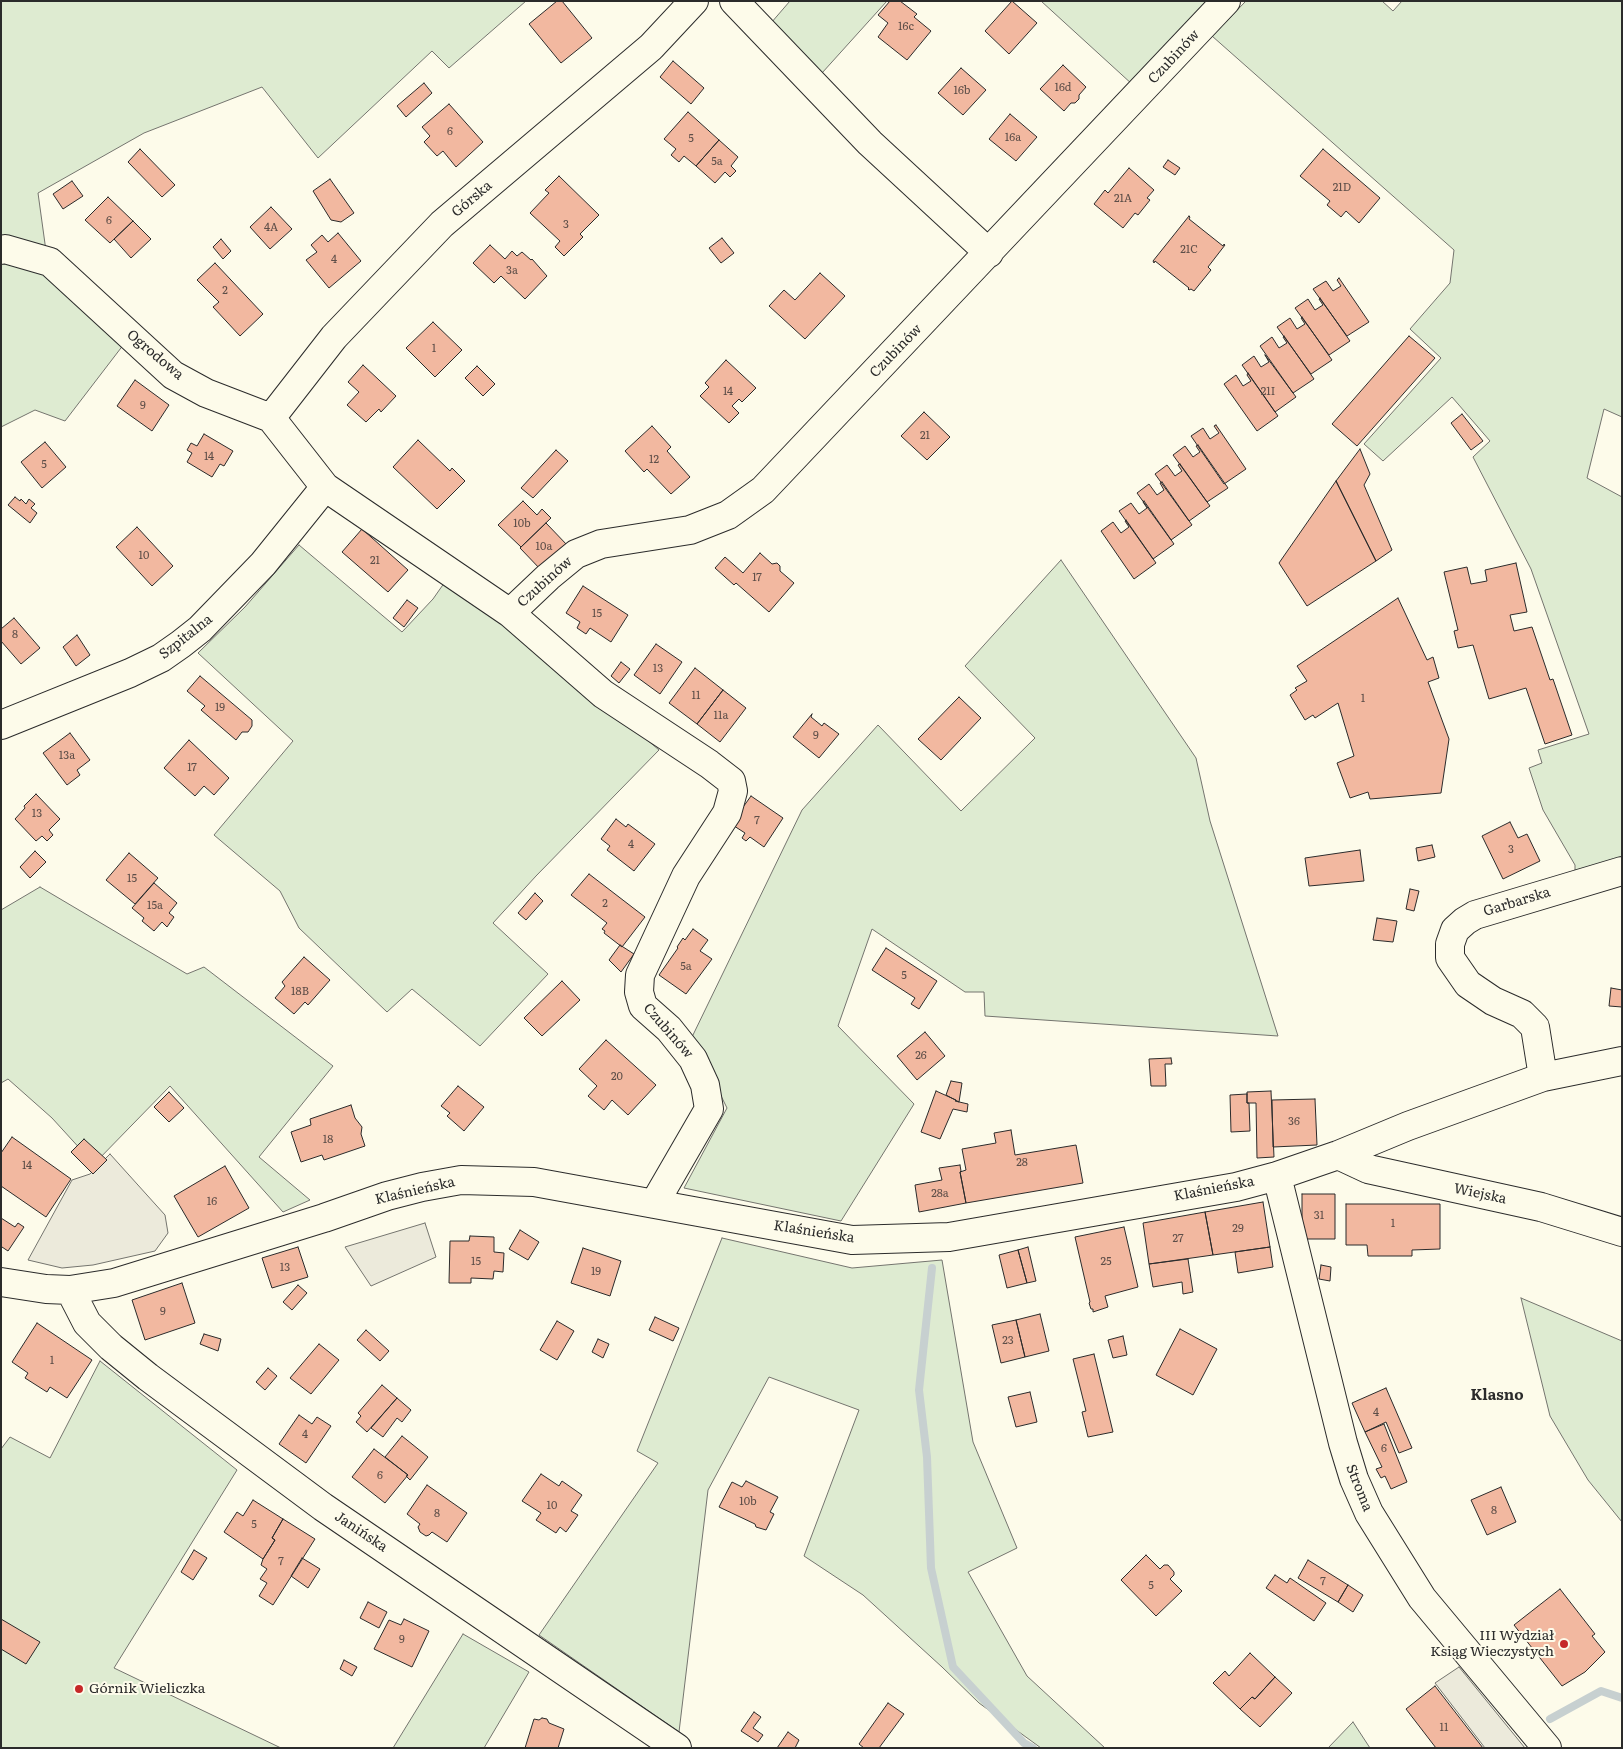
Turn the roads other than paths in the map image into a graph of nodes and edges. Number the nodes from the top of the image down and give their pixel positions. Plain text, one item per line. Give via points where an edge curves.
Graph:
1 (694, 1) edge
2 (734, 1) edge
3 (1226, 1) edge
4 (1, 250) edge
5 (989, 253) junction
6 (272, 418) junction
7 (324, 487) junction
8 (510, 613) junction
9 (1, 724) edge
10 (1622, 871) edge
11 (1622, 1061) edge
12 (1543, 1077) junction
13 (1338, 1155) junction
14 (1277, 1176) junction
15 (654, 1204) junction
16 (1622, 1232) edge
17 (1, 1282) edge
18 (70, 1290) junction
19 (677, 1748) edge
20 (1547, 1748) edge

1 - 6 street, Górska via 651,47 442,224 334,337
2 - 5 street via 870,143
3 - 5 street, Czubinów
4 - 6 street, Ogrodowa via 50,262 173,375 206,393
5 - 8 street, Czubinów via 763,490 728,515 690,530 601,544 576,554
6 - 7 street
7 - 8 street, Czubinów
7 - 9 street, Szpitalna via 263,564 200,629 181,644 130,673
8 - 15 street, Czubinów via 603,694 731,781 734,791 727,813 686,876 640,975 639,992 643,1006 669,1029 693,1059 705,1085 709,1109
10 - 12 street, Garbarska via 1475,915 1455,930 1450,958 1468,984 1493,1001 1522,1014 1535,1027
11 - 12 street, Klaśnieńska
12 - 13 street, Klaśnieńska
13 - 14 street, Klaśnieńska
13 - 16 street, Wiejska via 1368,1169 1541,1207
14 - 15 street, Klaśnieńska via 1236,1187 949,1237 852,1240
14 - 20 street, Stroma via 1342,1443 1369,1513 1422,1598
15 - 18 street, Klaśnieńska via 534,1182 461,1180 387,1196 114,1283
17 - 18 street, Klaśnieńska
18 - 19 street, Janińska via 87,1323 148,1377 323,1507

